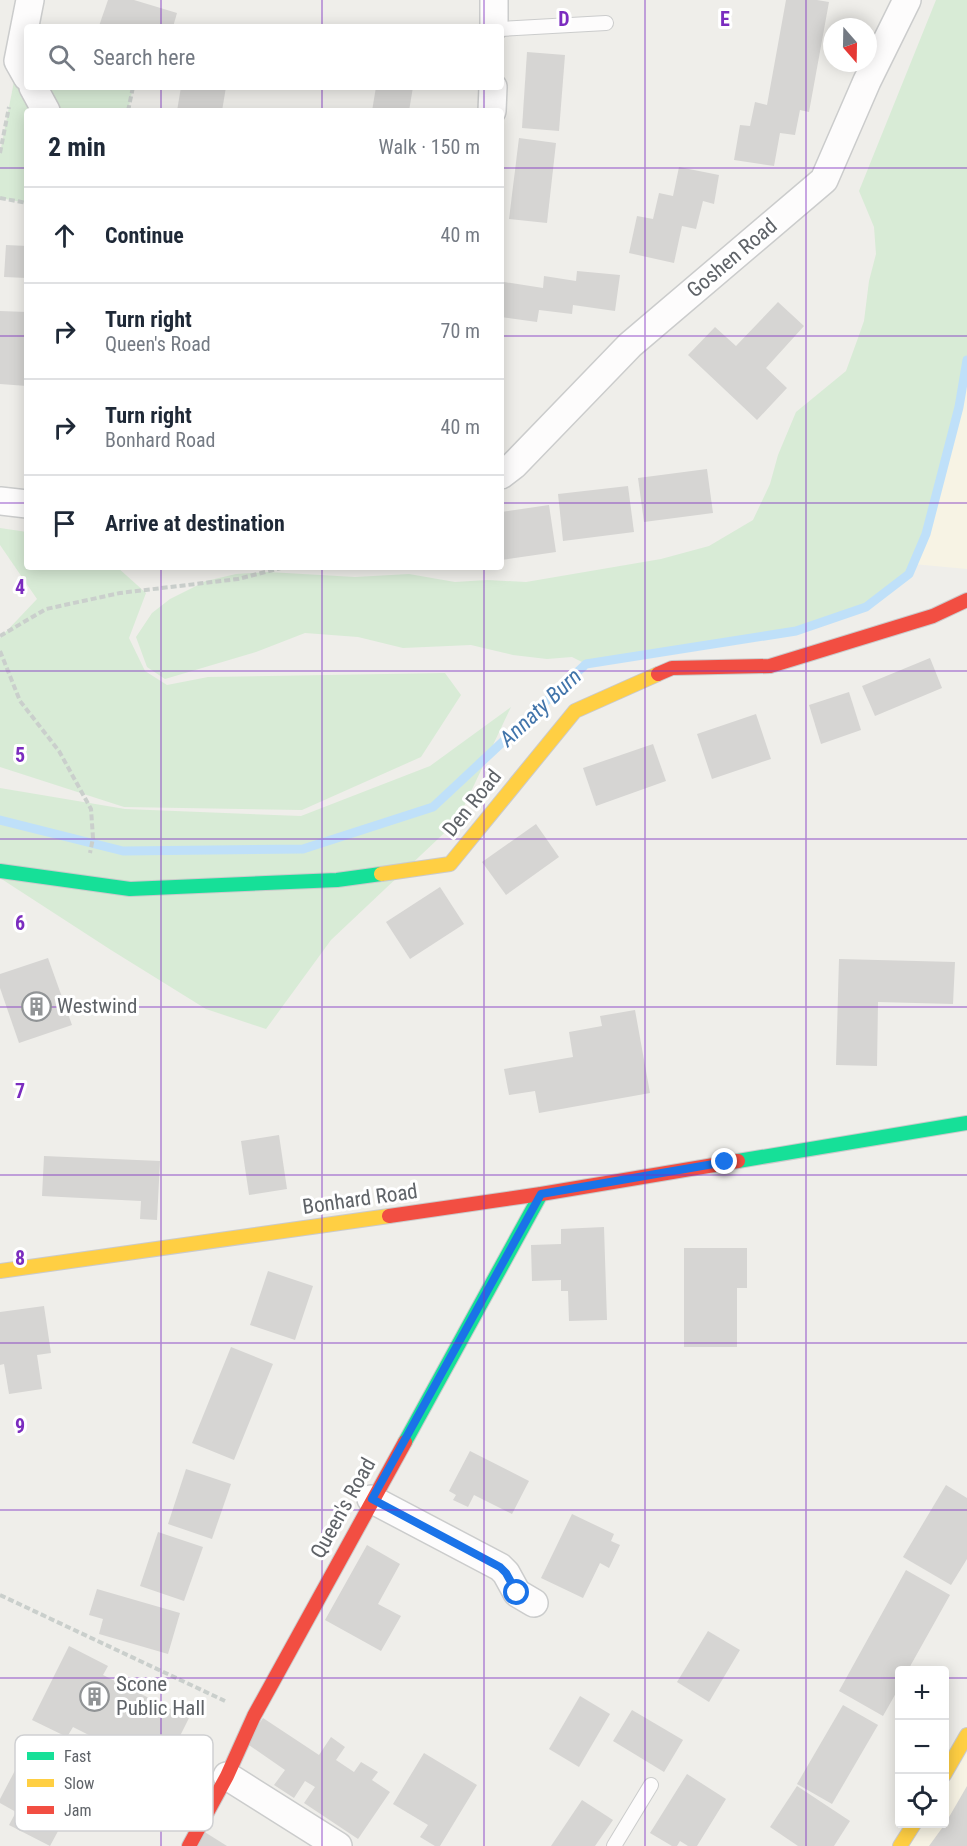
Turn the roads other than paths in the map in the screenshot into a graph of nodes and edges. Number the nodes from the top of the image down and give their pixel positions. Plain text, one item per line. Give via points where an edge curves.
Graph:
1 (30, 0) edge
2 (494, 0) edge
3 (907, 0) edge
4 (606, 22) dead end
5 (25, 24) edge
6 (494, 24) edge
7 (504, 29) edge
8 (24, 30) edge
9 (24, 72) edge
10 (35, 90) edge
11 (493, 90) edge
12 (44, 108) edge
13 (492, 108) edge
14 (505, 466) edge
15 (0, 501) edge
16 (24, 504) edge
17 (967, 600) edge
18 (0, 872) edge
19 (967, 1122) edge
20 (541, 1194) junction
21 (0, 1271) edge
22 (372, 1499) junction
23 (534, 1603) dead end
24 (967, 1735) edge
25 (946, 1774) edge
26 (227, 1776) junction
27 (651, 1785) dead end
28 (213, 1802) edge
29 (911, 1828) edge
30 (197, 1831) edge
31 (189, 1846) edge
32 (338, 1846) edge
33 (614, 1846) edge
34 (900, 1846) edge

1 - 5 street
2 - 6 street
3 - 14 street, Goshen Road via 824,180 630,345
4 - 7 lane
8 - 9 street via 18,61
10 - 12 street
11 - 13 street
15 - 16 street
17 - 18 street, Den Road via 933,616 770,666 672,668 575,711 450,864 337,880 130,889
19 - 20 street, Bonhard Road
20 - 21 street, Bonhard Road
20 - 22 street, Queen's Road
22 - 23 street via 500,1567 517,1593
22 - 26 street, Queen's Road via 254,1716
24 - 25 street
26 - 28 street, Queen's Road
26 - 32 street
27 - 33 lane
29 - 34 street
30 - 31 street, Queen's Road

